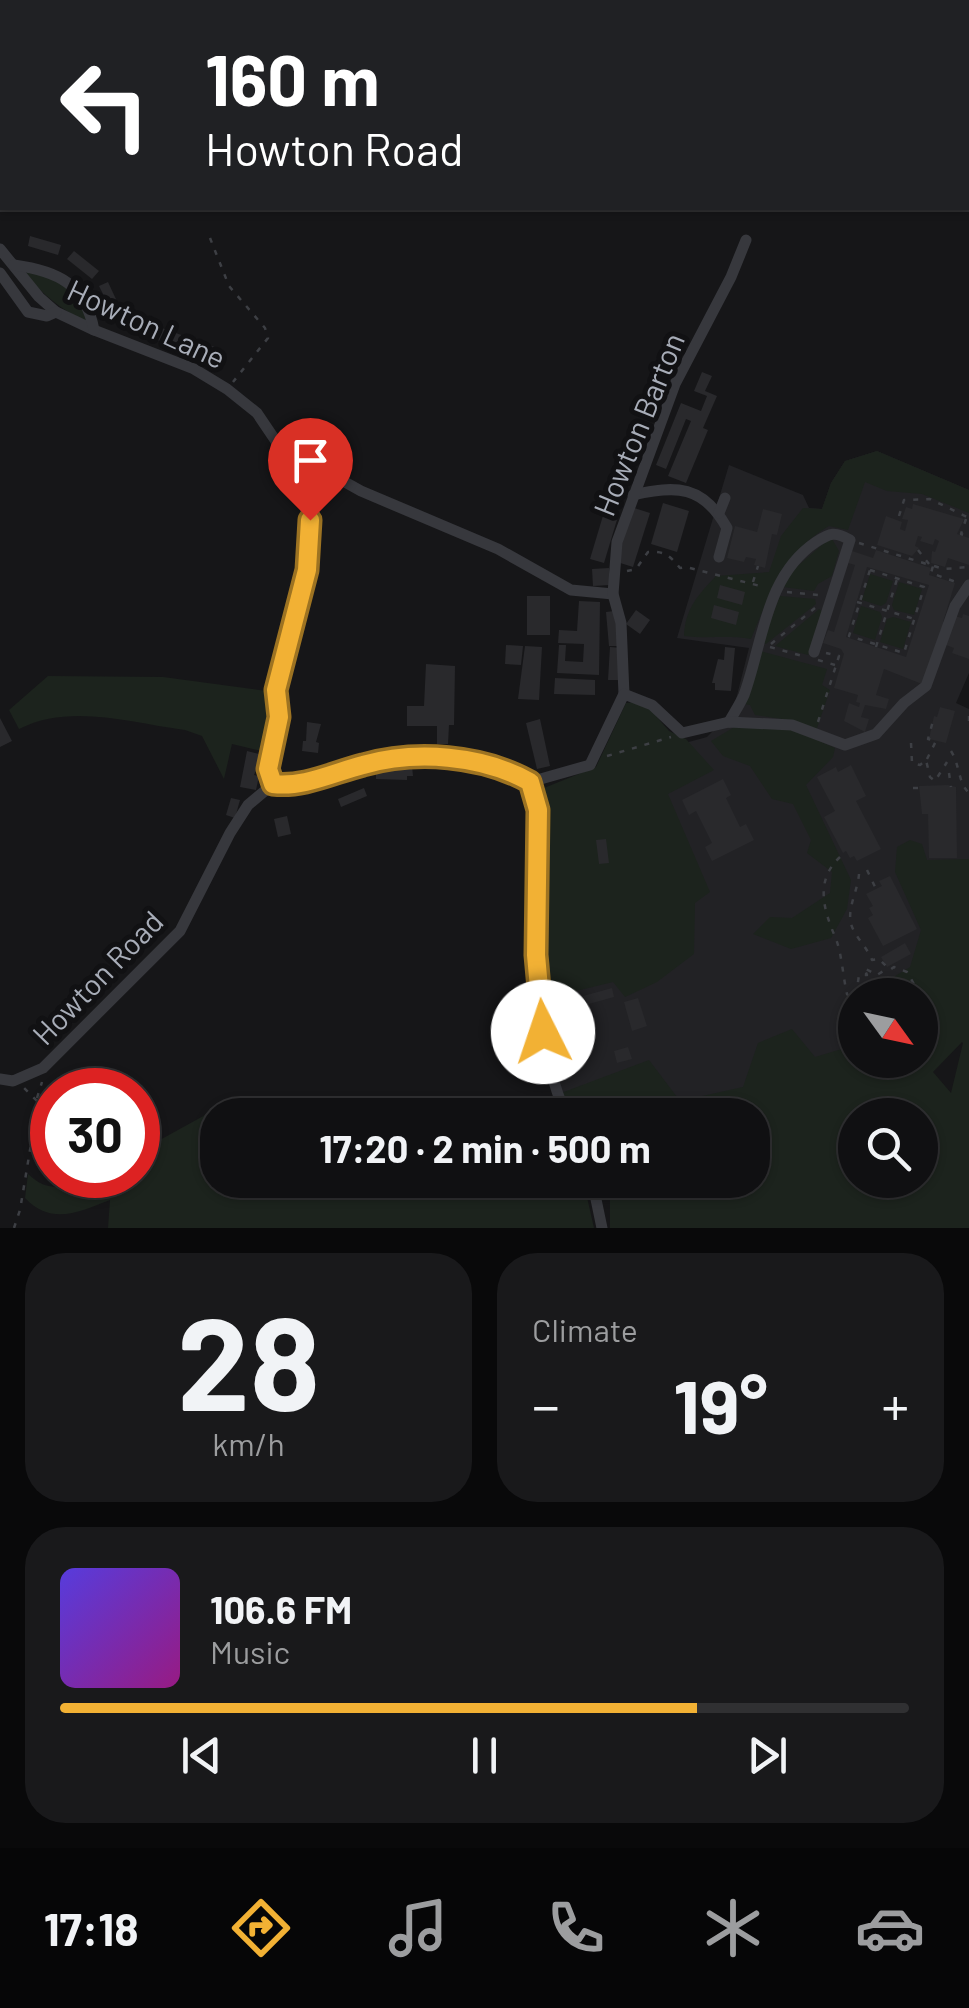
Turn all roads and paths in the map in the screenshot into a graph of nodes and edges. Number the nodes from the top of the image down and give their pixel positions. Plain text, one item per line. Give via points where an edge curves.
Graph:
1 (210, 238) dead end
2 (746, 240) dead end
3 (0, 249) edge
4 (14, 265) junction
5 (0, 273) edge
6 (56, 312) junction
7 (94, 330) junction
8 (228, 389) junction
9 (290, 462) junction
10 (632, 496) junction
11 (725, 498) dead end
12 (719, 514) junction
13 (899, 516) dead end
14 (968, 518) edge
15 (969, 536) edge
16 (850, 540) junction
17 (918, 550) dead end
18 (720, 557) dead end
19 (758, 566) dead end
20 (931, 566) junction
21 (615, 567) junction
22 (969, 567) edge
23 (897, 577) junction
24 (752, 583) junction
25 (968, 586) edge
26 (776, 590) junction
27 (613, 594) junction
28 (814, 594) dead end
29 (858, 602) junction
30 (817, 606) dead end
31 (887, 611) junction
32 (916, 620) junction
33 (876, 646) junction
34 (814, 651) joint
35 (836, 665) junction
36 (624, 694) junction
37 (969, 708) edge
38 (933, 721) dead end
39 (969, 721) edge
40 (729, 722) junction
41 (682, 733) junction
42 (814, 735) junction
43 (911, 744) dead end
44 (951, 751) dead end
45 (606, 756) dead end
46 (926, 760) junction
47 (946, 762) dead end
48 (949, 774) dead end
49 (530, 782) junction
50 (273, 784) junction
51 (951, 787) dead end
52 (969, 793) edge
53 (840, 857) dead end
54 (866, 870) dead end
55 (859, 874) dead end
56 (876, 889) dead end
57 (886, 969) junction
58 (844, 978) edge
59 (858, 978) edge
60 (910, 978) edge
61 (7, 1080) edge
62 (560, 1098) edge
63 (596, 1198) edge
64 (14, 1228) edge
65 (602, 1228) edge

1 - 8 path via 229,286 268,338
2 - 10 street, Howton Barton via 675,384
3 - 4 street, Howton Lane
4 - 6 street, Howton Lane
4 - 7 street via 53,274 82,293
5 - 6 street via 28,312
6 - 7 street, Howton Lane
7 - 8 street, Howton Lane
8 - 9 street, Howton Lane via 257,413
9 - 27 street via 318,467 572,590
9 - 50 street, Howton Lane via 310,520 310,542 276,690 279,717 268,769
10 - 12 street via 690,490
10 - 21 street, Howton Barton
11 - 12 street
12 - 18 street via 727,528
13 - 14 path via 904,500 930,498
14 - 15 path via 961,534
16 - 20 path
16 - 26 street via 830,533 818,540
16 - 34 street
17 - 20 path
19 - 24 path
20 - 22 path
20 - 25 path via 931,574
21 - 24 path via 636,570 648,552 660,551 680,568
21 - 27 street, Howton Barton
23 - 29 path via 870,569
23 - 31 path
23 - 32 path via 926,586
24 - 26 path
25 - 42 street via 926,686 876,734 845,745
26 - 28 path
26 - 40 street via 744,695
27 - 36 street, Howton Barton
29 - 31 path
29 - 33 path via 848,637
30 - 35 path via 768,646
31 - 32 path
31 - 33 path
32 - 33 path via 904,653
34 - 35 path via 839,656
35 - 42 path
36 - 41 street via 652,706
36 - 49 street via 590,764
37 - 39 path
38 - 46 path via 928,739 936,741
40 - 41 street
40 - 42 street via 792,726
41 - 45 path
43 - 46 path via 912,762
44 - 52 path
46 - 47 path via 935,780
48 - 51 path
49 - 50 street via 484,764 408,757
49 - 62 street via 538,810 536,955 543,1032
50 - 61 street, Howton Road via 230,833 180,931 43,1068
53 - 58 path via 830,866 823,908
54 - 56 path
55 - 57 path via 851,923 872,960
57 - 59 path via 877,975 864,968 867,975
57 - 60 path
61 - 64 path via 38,1102
63 - 65 street

